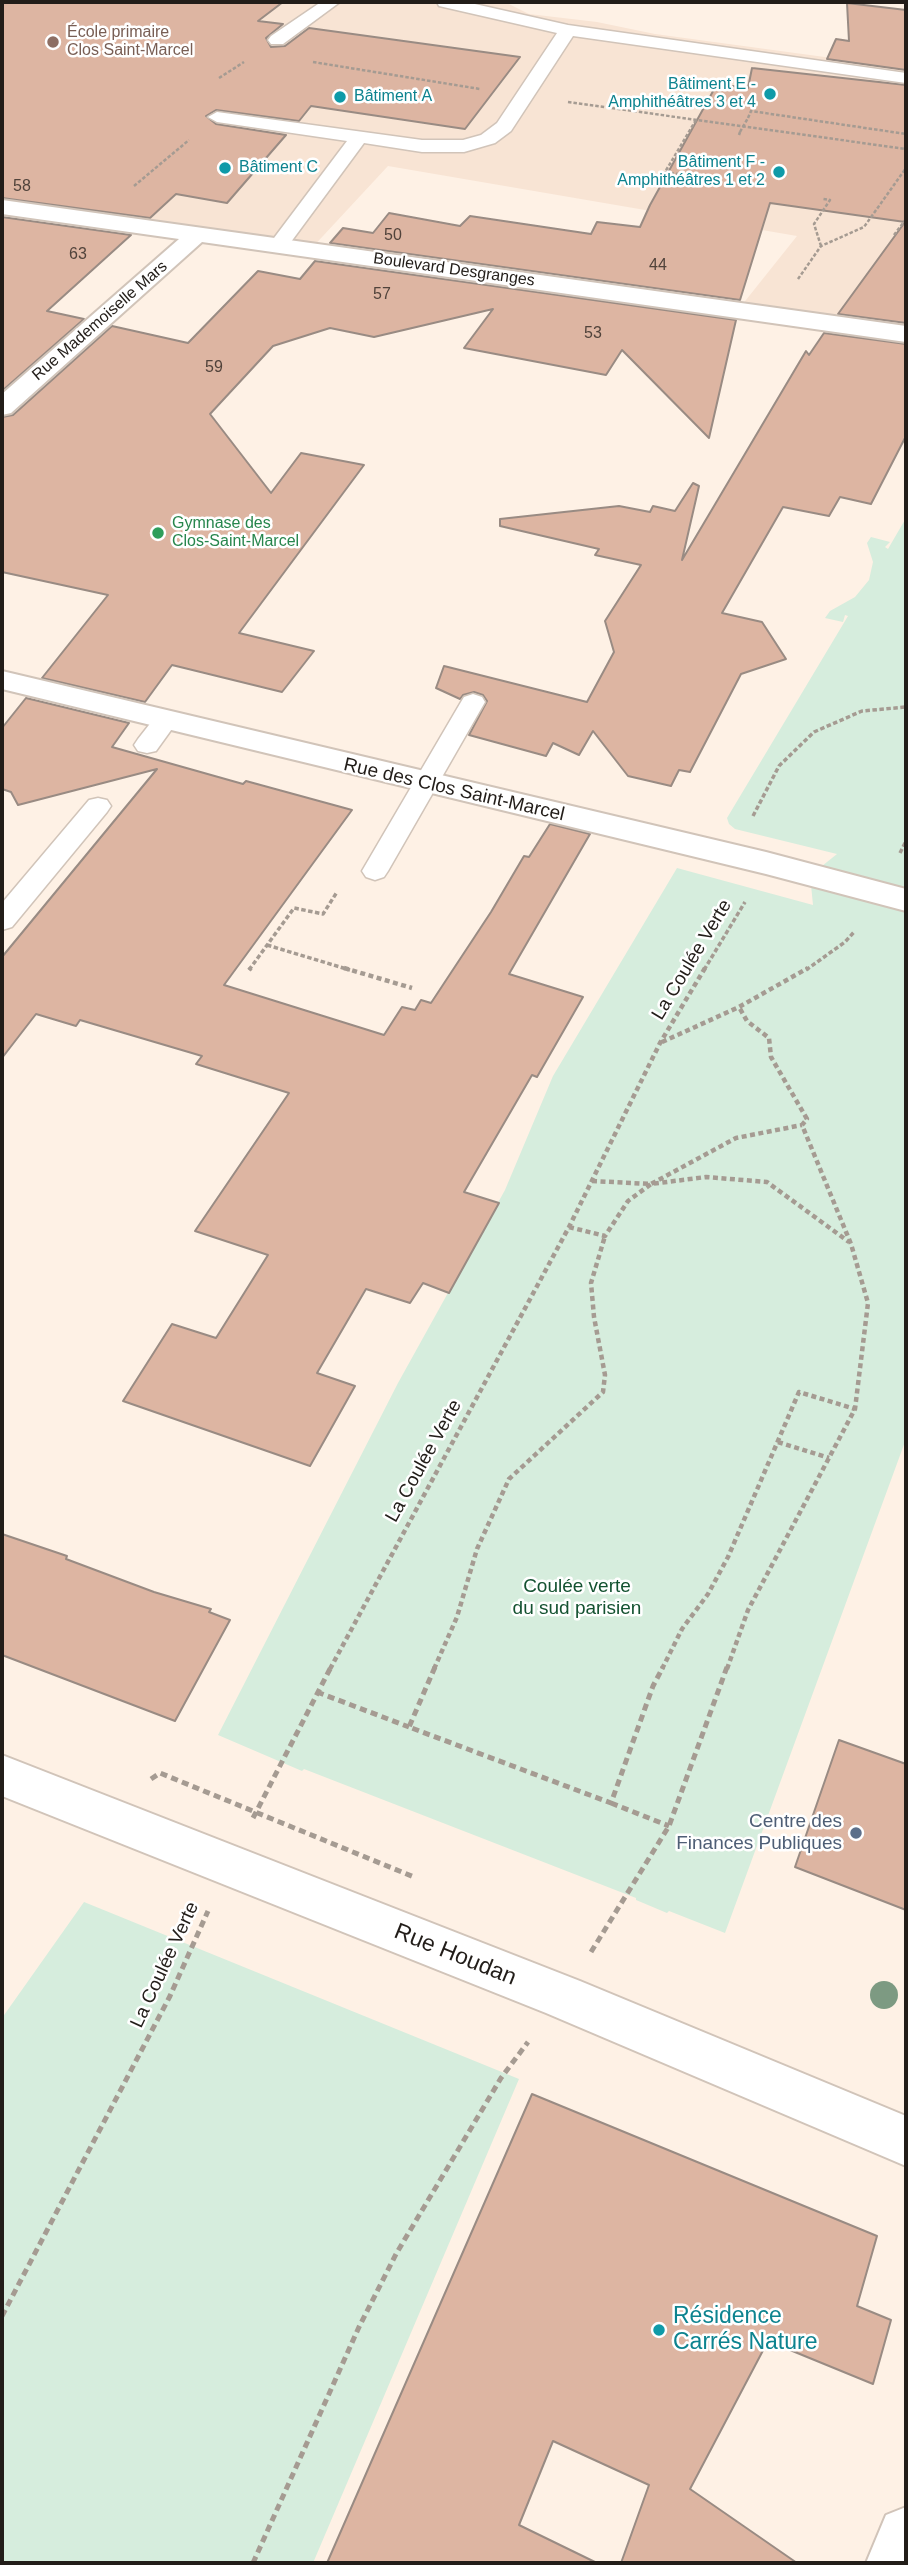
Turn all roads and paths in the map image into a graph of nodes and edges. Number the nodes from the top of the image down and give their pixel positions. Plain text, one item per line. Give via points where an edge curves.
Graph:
1 (332, 2) edge
2 (445, 2) edge
3 (568, 30) junction
4 (276, 40) joint
5 (256, 53) junction
6 (906, 78) edge
7 (214, 82) dead end
8 (525, 96) junction
9 (217, 117) dead end
10 (696, 120) junction
11 (739, 134) dead end
12 (906, 134) edge
13 (359, 138) junction
14 (190, 140) dead end
15 (906, 149) edge
16 (906, 168) edge
17 (708, 179) dead end
18 (823, 199) dead end
19 (2, 207) edge
20 (906, 219) edge
21 (94, 220) junction
22 (196, 234) junction
23 (894, 235) dead end
24 (278, 246) junction
25 (821, 246) junction
26 (798, 279) dead end
27 (906, 334) edge
28 (2, 407) edge
29 (2, 681) edge
30 (473, 702) dead end
31 (906, 707) edge
32 (426, 783) junction
33 (98, 806) dead end
34 (906, 841) edge
35 (897, 859) dead end
36 (766, 863) junction
37 (375, 872) dead end
38 (894, 897) edge
39 (323, 914) dead end
40 (2, 921) edge
41 (267, 945) junction
42 (249, 970) dead end
43 (412, 988) dead end
44 (739, 1007) junction
45 (660, 1043) junction
46 (802, 1125) junction
47 (592, 1181) junction
48 (651, 1184) junction
49 (569, 1227) junction
50 (605, 1236) junction
51 (850, 1244) junction
52 (855, 1409) junction
53 (778, 1442) junction
54 (317, 1692) junction
55 (409, 1727) junction
56 (2, 1775) edge
57 (611, 1803) junction
58 (669, 1826) dead end
59 (232, 1866) junction
60 (906, 2141) edge
61 (2, 2316) edge
62 (906, 2535) edge
63 (894, 2563) edge

1 - 4 lane
2 - 3 lane
3 - 6 lane
3 - 8 lane
4 - 5 path
5 - 7 path
5 - 8 path
8 - 10 path
8 - 13 lane via 504,127 488,139 464,146
9 - 13 lane
10 - 15 path
10 - 17 path via 665,173
11 - 12 path, bridge via 751,111
13 - 24 lane
14 - 21 path
16 - 25 path via 864,228
18 - 25 path via 830,200 814,224
19 - 21 street, Boulevard Desgranges
20 - 23 path
21 - 22 street, Boulevard Desgranges
22 - 24 street, Boulevard Desgranges
22 - 28 street, Rue Mademoiselle Mars
24 - 27 street, Boulevard Desgranges
25 - 26 path
29 - 32 street, Rue des Clos Saint-Marcel via 156,733
30 - 32 lane
31 - 36 path via 862,711 814,732 779,766 748,827 773,842
32 - 36 street, Rue des Clos Saint-Marcel
32 - 37 lane
33 - 40 lane
34 - 35 path
36 - 38 street, Rue des Clos Saint-Marcel
36 - 45 path, La Coulée Verte
38 - 44 path via 874,909 845,942 794,978
39 - 41 path via 294,908
41 - 42 path
41 - 43 path
44 - 45 path
44 - 46 path via 747,1021 769,1038 772,1057 807,1119
45 - 47 path, La Coulée Verte
46 - 48 path via 736,1138
46 - 51 path
47 - 48 path
47 - 49 path, La Coulée Verte
48 - 50 path via 628,1201
48 - 51 path via 706,1177 767,1182
49 - 50 path
49 - 54 path, La Coulée Verte
50 - 55 path via 591,1283 605,1375 603,1392 509,1479 477,1549 457,1617
51 - 52 path via 868,1303
52 - 53 path via 829,1458
52 - 53 path via 799,1392
53 - 57 path via 721,1570 682,1629 653,1686
54 - 55 path
54 - 59 path, La Coulée Verte
55 - 57 path
56 - 59 street, Rue Houdan
57 - 58 path
59 - 60 street, Rue Houdan via 564,1997
59 - 61 path, La Coulée Verte via 170,1996
62 - 63 street

